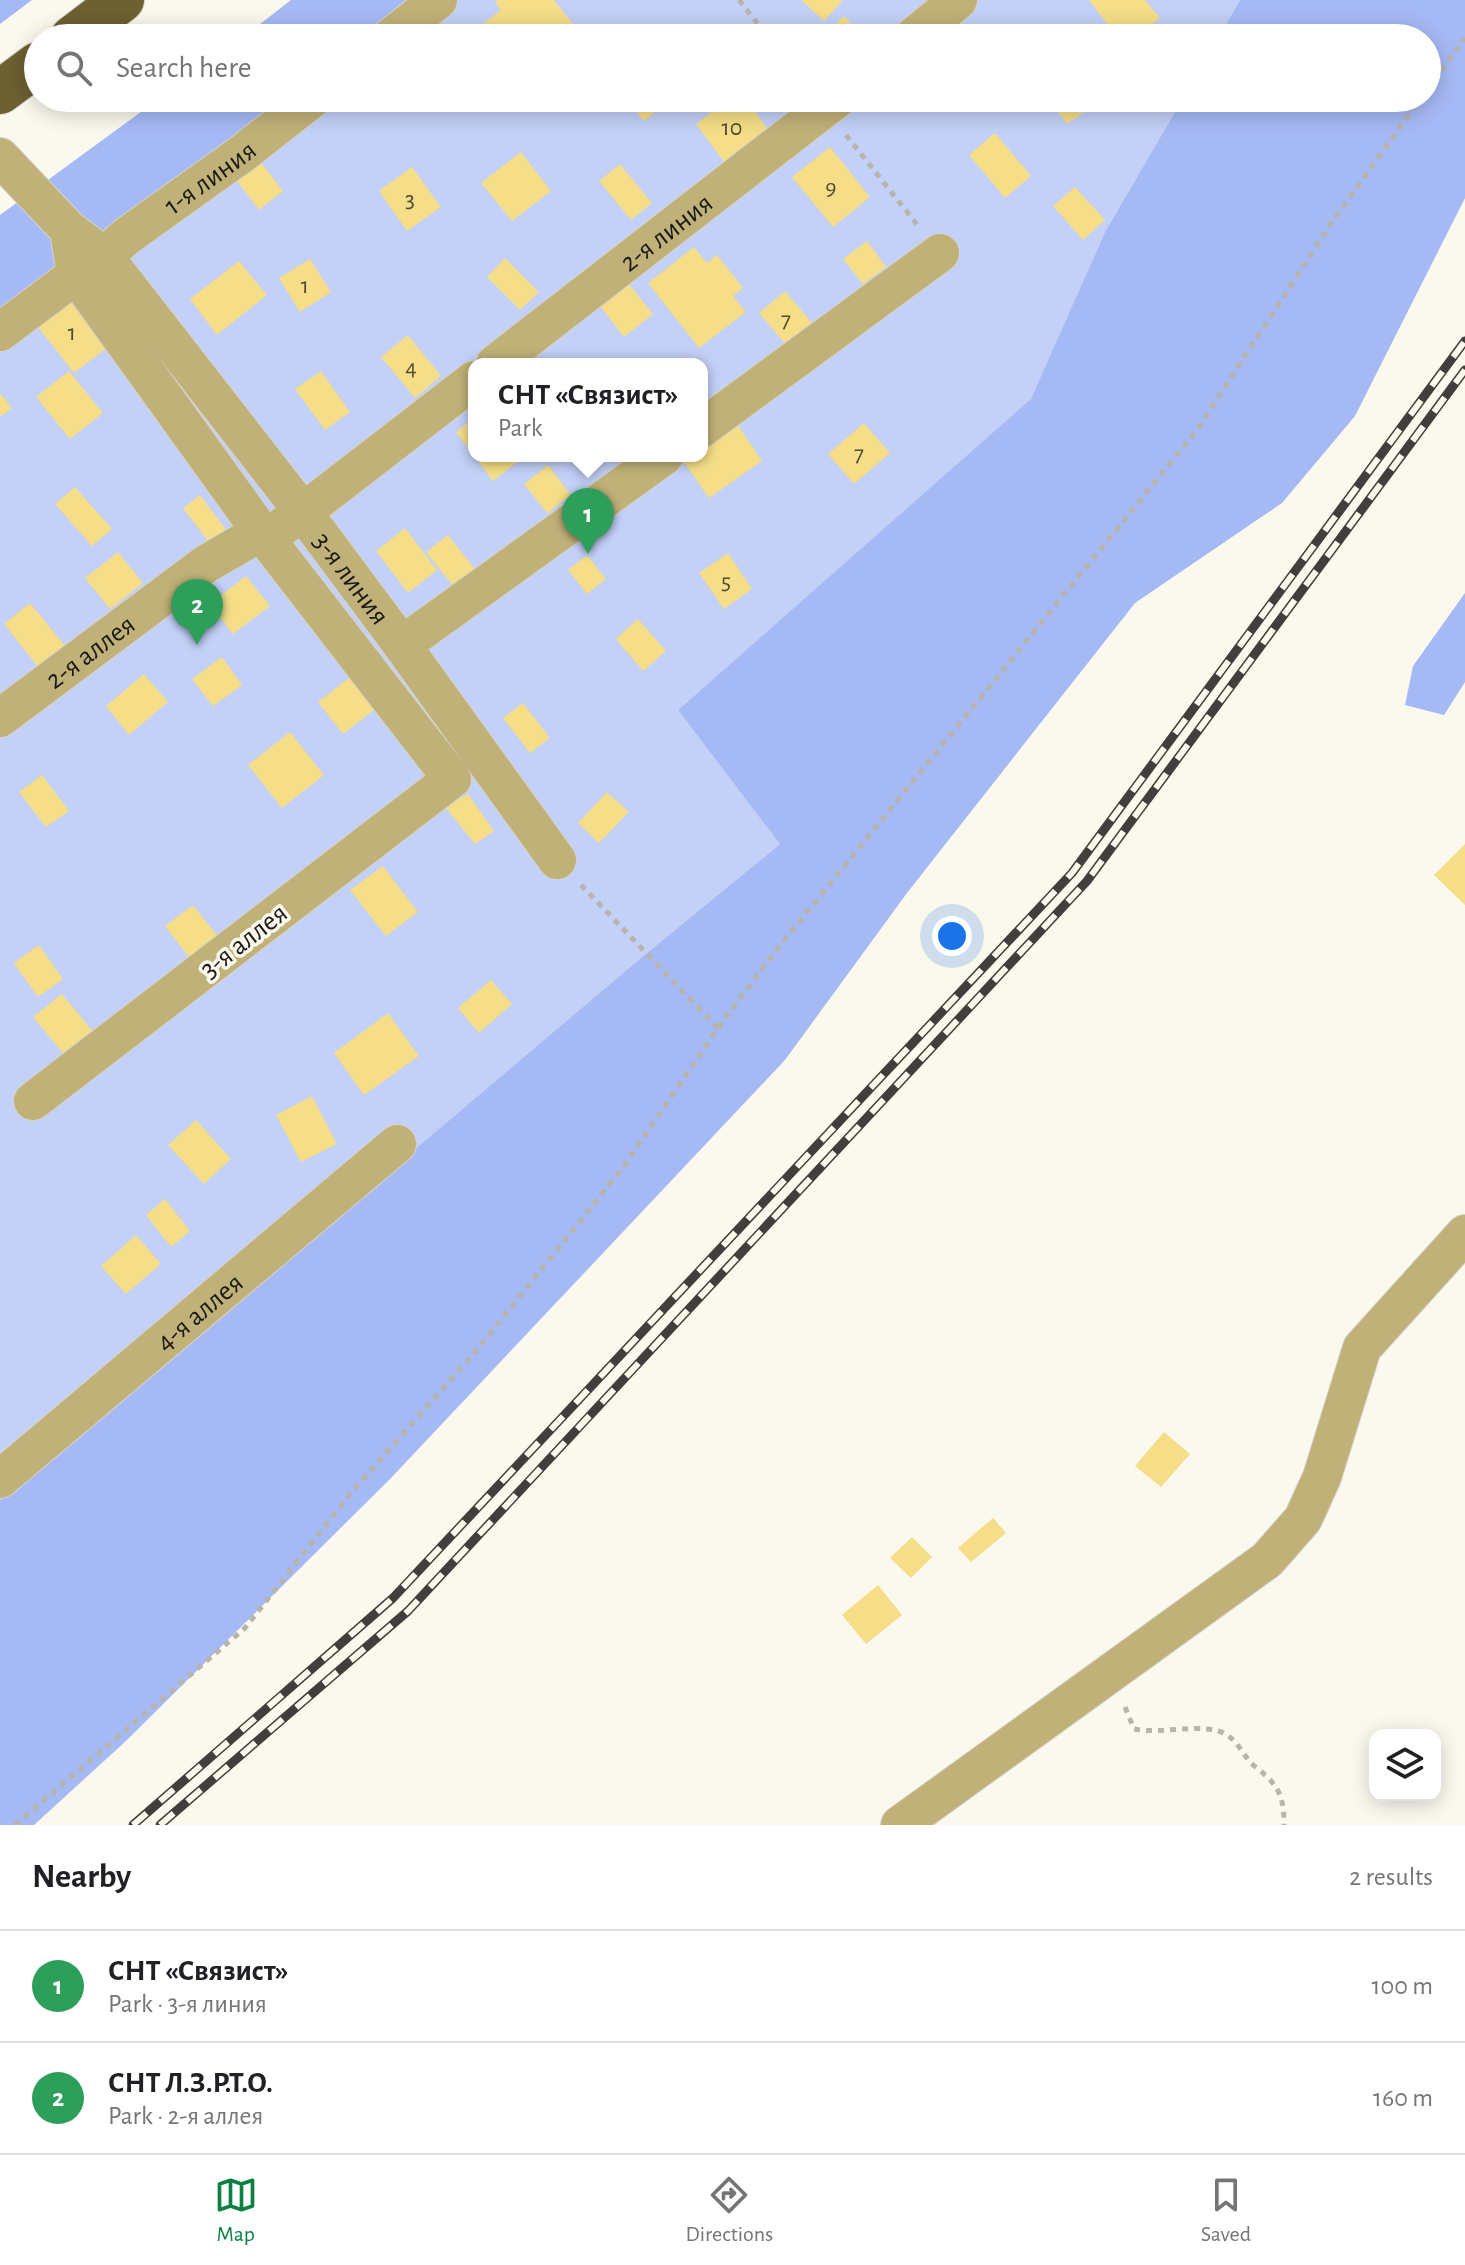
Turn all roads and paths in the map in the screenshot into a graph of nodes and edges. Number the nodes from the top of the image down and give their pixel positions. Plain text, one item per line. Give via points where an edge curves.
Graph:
1 (122, 0) edge
2 (438, 0) edge
3 (739, 0) edge
4 (958, 0) edge
5 (90, 24) edge
6 (408, 24) edge
7 (758, 24) edge
8 (929, 24) edge
9 (1465, 38) edge
10 (1441, 71) edge
11 (24, 74) edge
12 (0, 92) edge
13 (295, 112) edge
14 (820, 112) edge
15 (838, 112) edge
16 (1411, 112) edge
17 (0, 157) edge
18 (940, 253) joint
19 (90, 266) junction
20 (0, 332) edge
21 (503, 358) edge
22 (468, 385) edge
23 (708, 424) edge
24 (656, 462) edge
25 (303, 512) junction
26 (261, 532) junction
27 (402, 645) junction
28 (0, 718) edge
29 (557, 860) joint
30 (718, 1028) junction
31 (33, 1101) dead end
32 (397, 1144) dead end
33 (1465, 1234) edge
34 (0, 1479) edge
35 (1110, 1673) junction
36 (15, 1825) edge
37 (900, 1825) edge
38 (1284, 1825) edge

1 - 5 highway
2 - 6 street
3 - 7 path
4 - 8 street
9 - 10 path
11 - 12 highway
13 - 19 street, 1-я линия
14 - 21 street, 2-я линия
15 - 18 path
16 - 30 path via 1332,222 1197,430
17 - 19 street via 69,230
18 - 23 street
19 - 20 street, 1-я линия
19 - 25 street, 3-я линия
19 - 26 street
22 - 25 street
24 - 27 street, 3-я линия
25 - 26 street via 275,532
25 - 27 street, 3-я линия
26 - 28 street, 2-я аллея via 206,564
26 - 31 street, 3-я аллея via 452,779
27 - 29 street
29 - 30 path
30 - 36 path via 624,1166 245,1628
32 - 34 street, 4-я аллея
33 - 35 street via 1362,1348 1322,1477 1303,1519 1267,1560
35 - 37 street
35 - 38 path via 1134,1729 1210,1730 1224,1733 1242,1748 1279,1789

